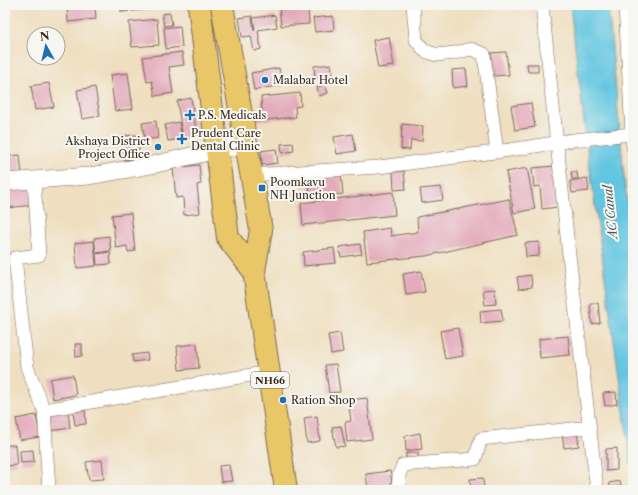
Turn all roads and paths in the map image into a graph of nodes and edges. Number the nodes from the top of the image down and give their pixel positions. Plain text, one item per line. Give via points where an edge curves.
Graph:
1 (199, 5) edge
2 (222, 5) edge
3 (413, 5) edge
4 (542, 5) edge
5 (625, 5) edge
6 (630, 139) edge
7 (557, 142) junction
8 (246, 145) junction
9 (217, 150) junction
10 (497, 152) junction
11 (252, 175) junction
12 (34, 180) junction
13 (5, 182) edge
14 (254, 271) junction
15 (269, 372) junction
16 (44, 410) junction
17 (590, 427) junction
18 (49, 490) edge
19 (286, 490) edge
20 (398, 490) edge
21 (597, 490) edge

1 - 9 highway
2 - 8 highway
3 - 10 street via 416,40 425,51 437,55 471,49 484,54
4 - 7 street
5 - 6 street
6 - 7 street
7 - 10 street
7 - 17 street via 568,255
8 - 9 street
8 - 11 highway
9 - 12 street via 89,176
9 - 14 highway via 228,238
10 - 11 street via 378,167
11 - 14 highway via 261,230
12 - 13 street
12 - 16 street via 39,255 15,258 28,367
14 - 15 highway, NH66
15 - 16 street
15 - 19 highway, NH66
16 - 18 street
17 - 20 street via 481,439 475,459 403,465
17 - 21 street

